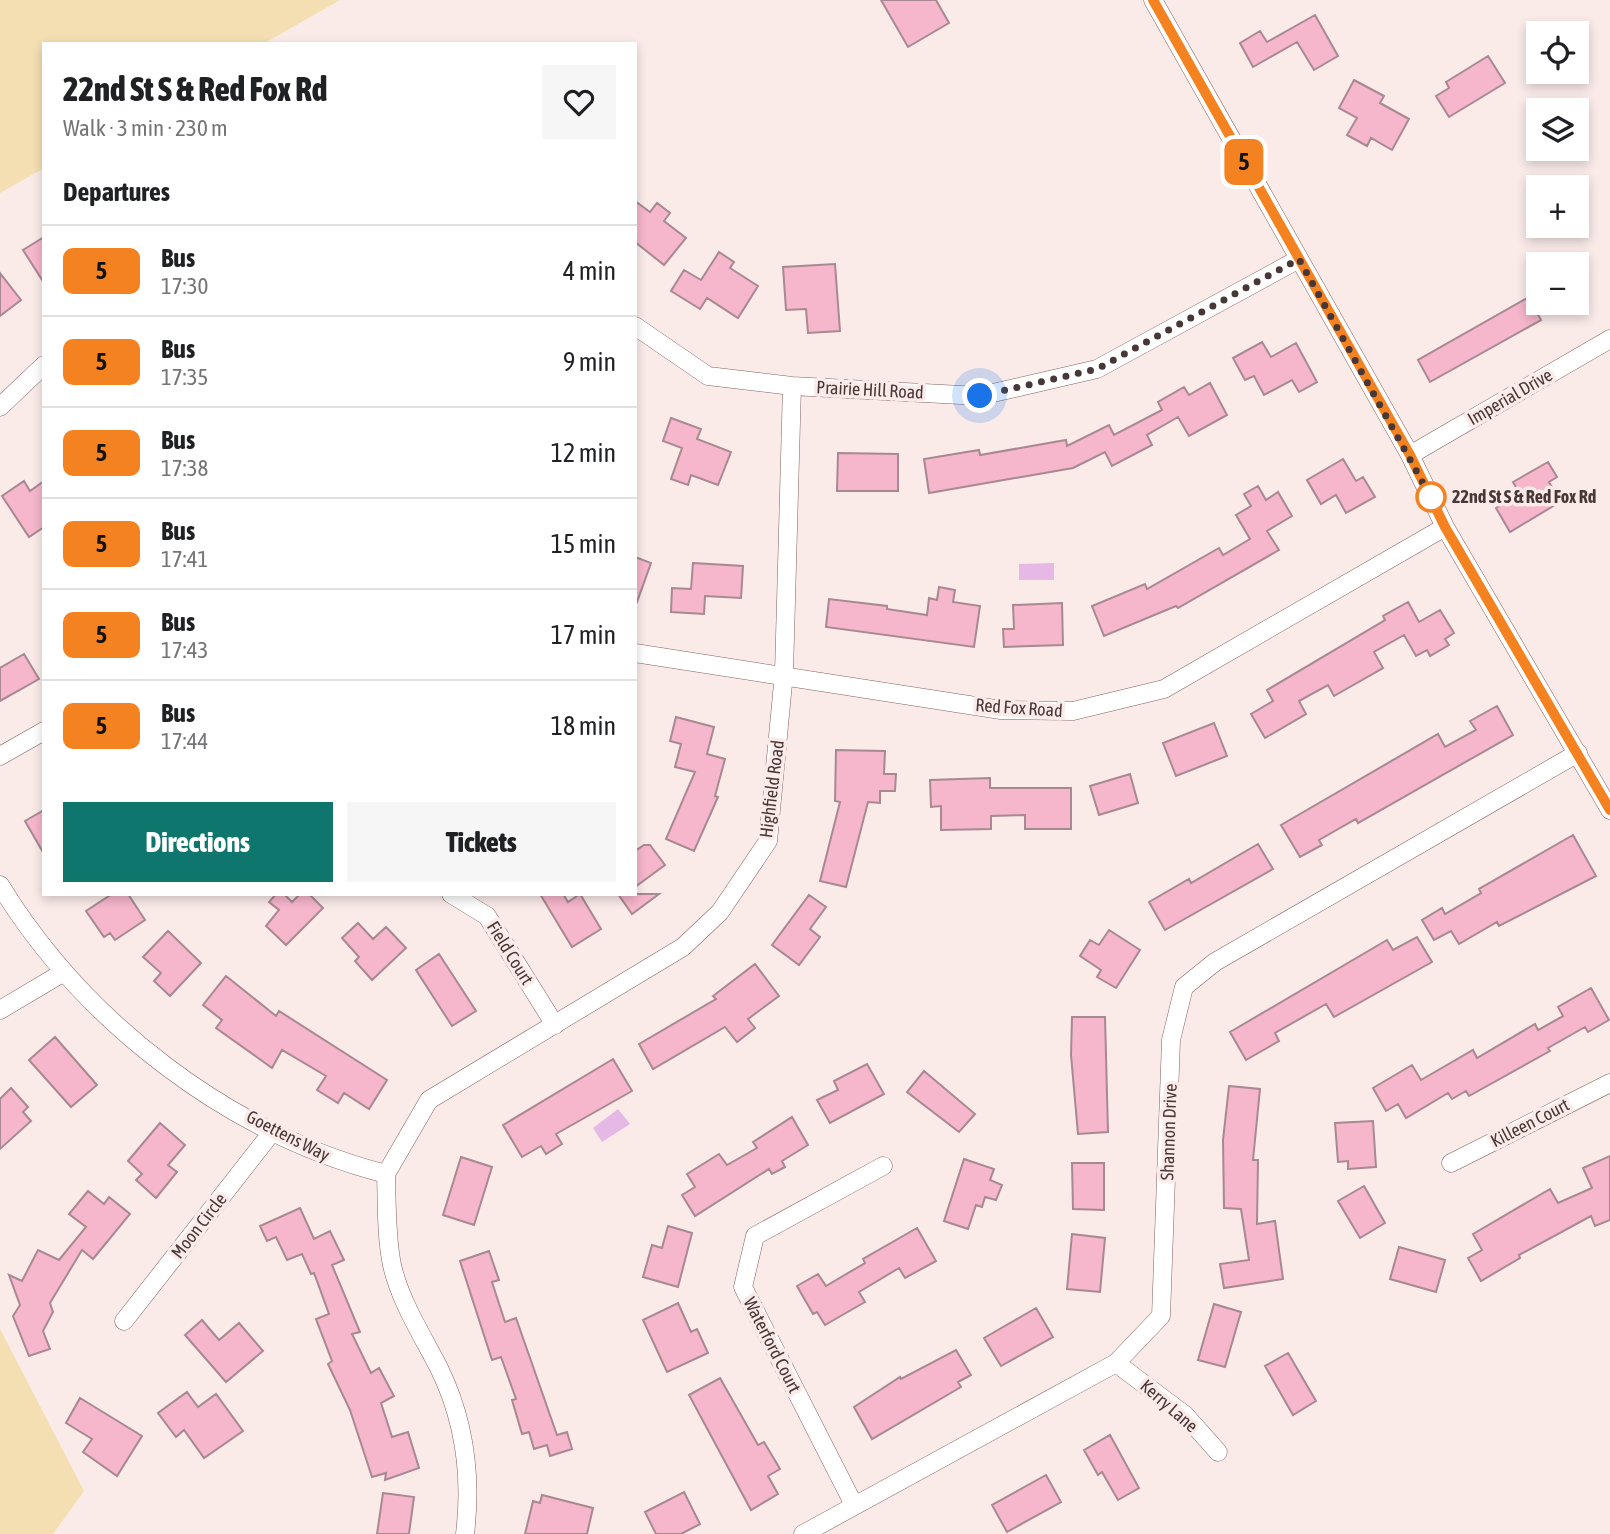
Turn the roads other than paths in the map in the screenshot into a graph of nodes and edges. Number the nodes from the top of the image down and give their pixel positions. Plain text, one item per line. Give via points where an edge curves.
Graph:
1 (1153, 0) edge
2 (1299, 259) junction
3 (637, 327) edge
4 (1610, 339) edge
5 (42, 367) edge
6 (792, 386) junction
7 (0, 407) edge
8 (1410, 455) junction
9 (1445, 527) junction
10 (637, 653) edge
11 (784, 673) junction
12 (42, 732) edge
13 (1578, 753) junction
14 (0, 756) edge
15 (1610, 810) edge
16 (0, 885) edge
17 (454, 896) edge
18 (64, 972) junction
19 (0, 1010) edge
20 (555, 1025) junction
21 (1610, 1083) edge
22 (273, 1131) junction
23 (1451, 1163) dead end
24 (884, 1166) dead end
25 (386, 1174) junction
26 (124, 1321) dead end
27 (1116, 1363) junction
28 (1218, 1452) dead end
29 (854, 1505) junction
30 (465, 1534) edge
31 (803, 1534) edge

1 - 2 street
2 - 6 street, Prairie Hill Road via 1097,369 980,396
2 - 8 street
3 - 6 street, Prairie Hill Road via 708,376
4 - 8 street, Imperial Drive
5 - 7 street
6 - 11 street, Highfield Road
8 - 9 street
9 - 11 street, Red Fox Road via 1164,689 1073,711 1001,709
9 - 13 street
10 - 11 street, Red Fox Road
11 - 20 street, Highfield Road via 768,841 720,912 683,947
12 - 14 street
13 - 15 street
13 - 27 street, Shannon Drive via 1215,962 1184,986 1171,1040 1161,1315
16 - 18 street, Goettens Way via 27,930
17 - 20 street, Field Court via 487,916
18 - 19 street
18 - 22 street, Goettens Way via 105,1016 151,1055
20 - 25 street, Highfield Road via 429,1100
21 - 23 street, Killeen Court
22 - 25 street, Goettens Way via 321,1155
22 - 26 street, Moon Circle
24 - 29 street, Waterford Court via 755,1236 743,1287
25 - 30 street via 392,1265 454,1404 465,1445 469,1479
27 - 28 street, Kerry Lane via 1185,1415
27 - 29 street, Shannon Drive
29 - 31 street, Shannon Drive

